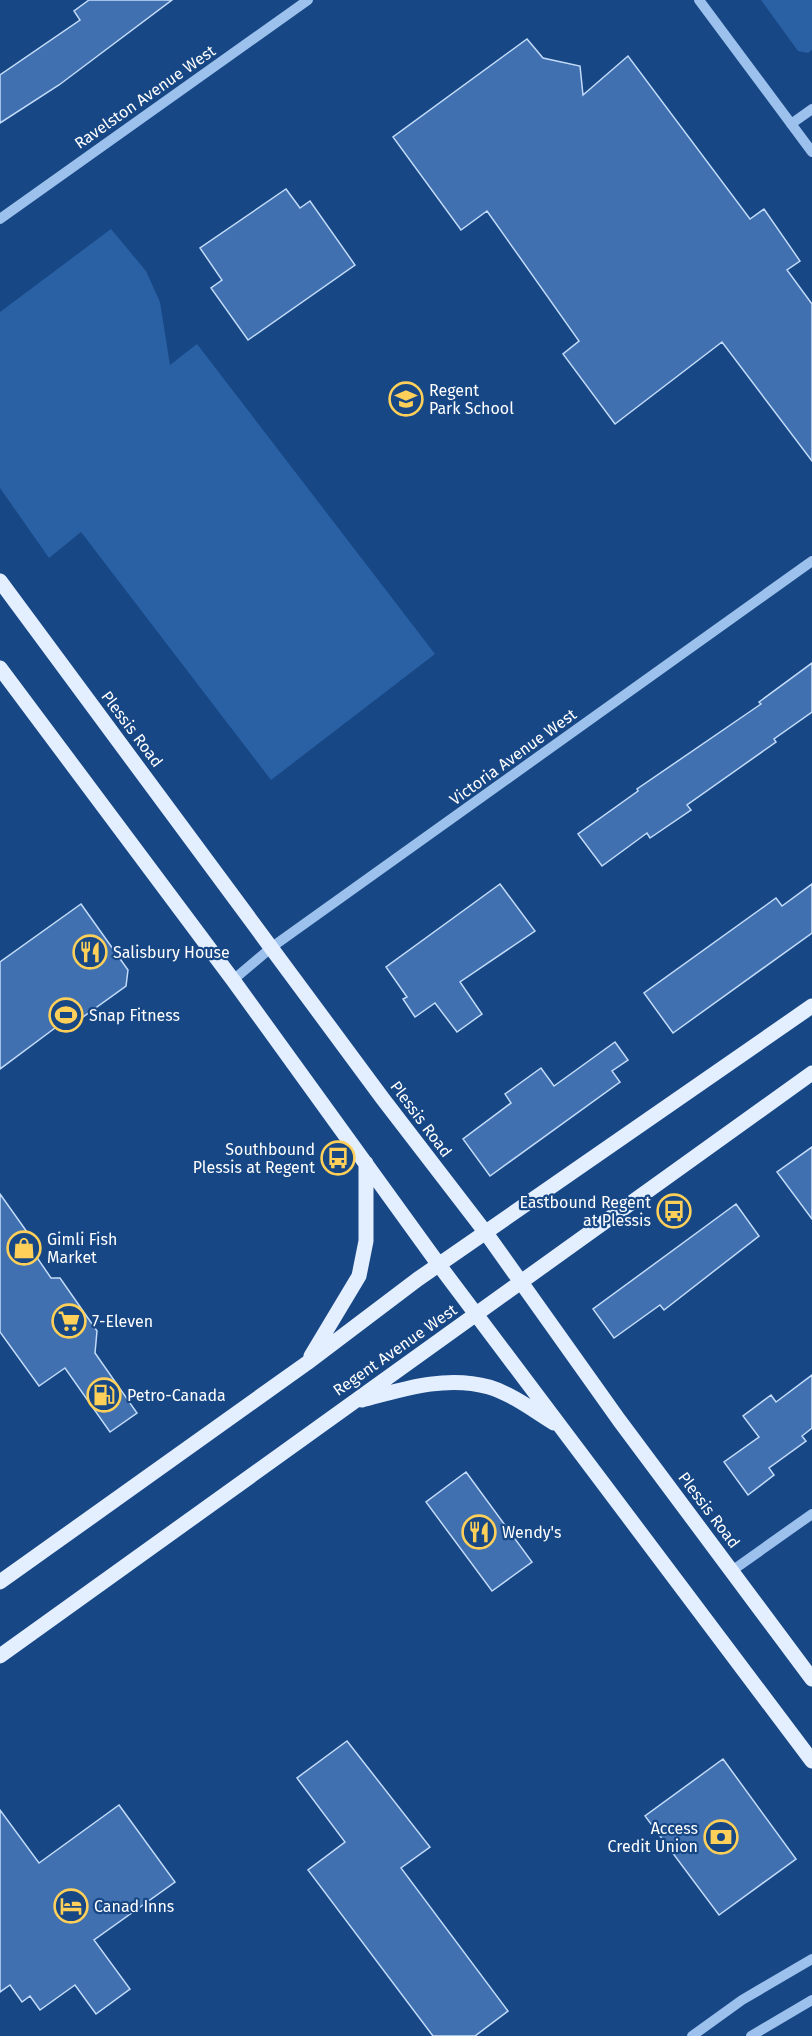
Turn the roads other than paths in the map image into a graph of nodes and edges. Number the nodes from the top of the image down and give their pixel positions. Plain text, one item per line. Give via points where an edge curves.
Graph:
1 (308, 0) edge
2 (699, 0) edge
3 (812, 110) edge
4 (791, 124) junction
5 (812, 152) edge
6 (0, 219) edge
7 (812, 561) edge
8 (0, 581) edge
9 (0, 668) edge
10 (272, 947) junction
11 (233, 980) junction
12 (812, 1006) edge
13 (812, 1073) edge
14 (366, 1163) junction
15 (486, 1233) junction
16 (438, 1265) junction
17 (520, 1283) junction
18 (477, 1314) junction
19 (307, 1364) junction
20 (352, 1402) junction
21 (561, 1428) junction
22 (812, 1514) edge
23 (733, 1570) junction
24 (0, 1582) edge
25 (0, 1656) edge
26 (812, 1680) edge
27 (812, 1761) edge
28 (812, 1959) edge
29 (812, 2000) edge
30 (692, 2036) edge
31 (751, 2036) edge

1 - 6 street, Ravelston Avenue West
2 - 4 street
3 - 4 street
4 - 5 street
7 - 10 street, Victoria Avenue West
8 - 10 main road, Plessis Road
9 - 11 main road
10 - 11 street, Victoria Avenue West
10 - 15 main road, Plessis Road
11 - 14 main road
12 - 15 main road
13 - 17 main road, Regent Avenue West
14 - 16 main road
14 - 19 main road via 366,1241 359,1276
15 - 16 main road
15 - 17 main road, Plessis Road
16 - 18 main road
16 - 19 main road
17 - 18 main road, Regent Avenue West
17 - 23 main road, Plessis Road
18 - 20 main road, Regent Avenue West
18 - 21 main road
19 - 24 main road
20 - 21 main road via 418,1385 463,1382 514,1399
20 - 25 main road, Regent Avenue West
21 - 27 main road
22 - 23 street
23 - 26 main road, Plessis Road
28 - 30 street via 742,2000
29 - 31 street

